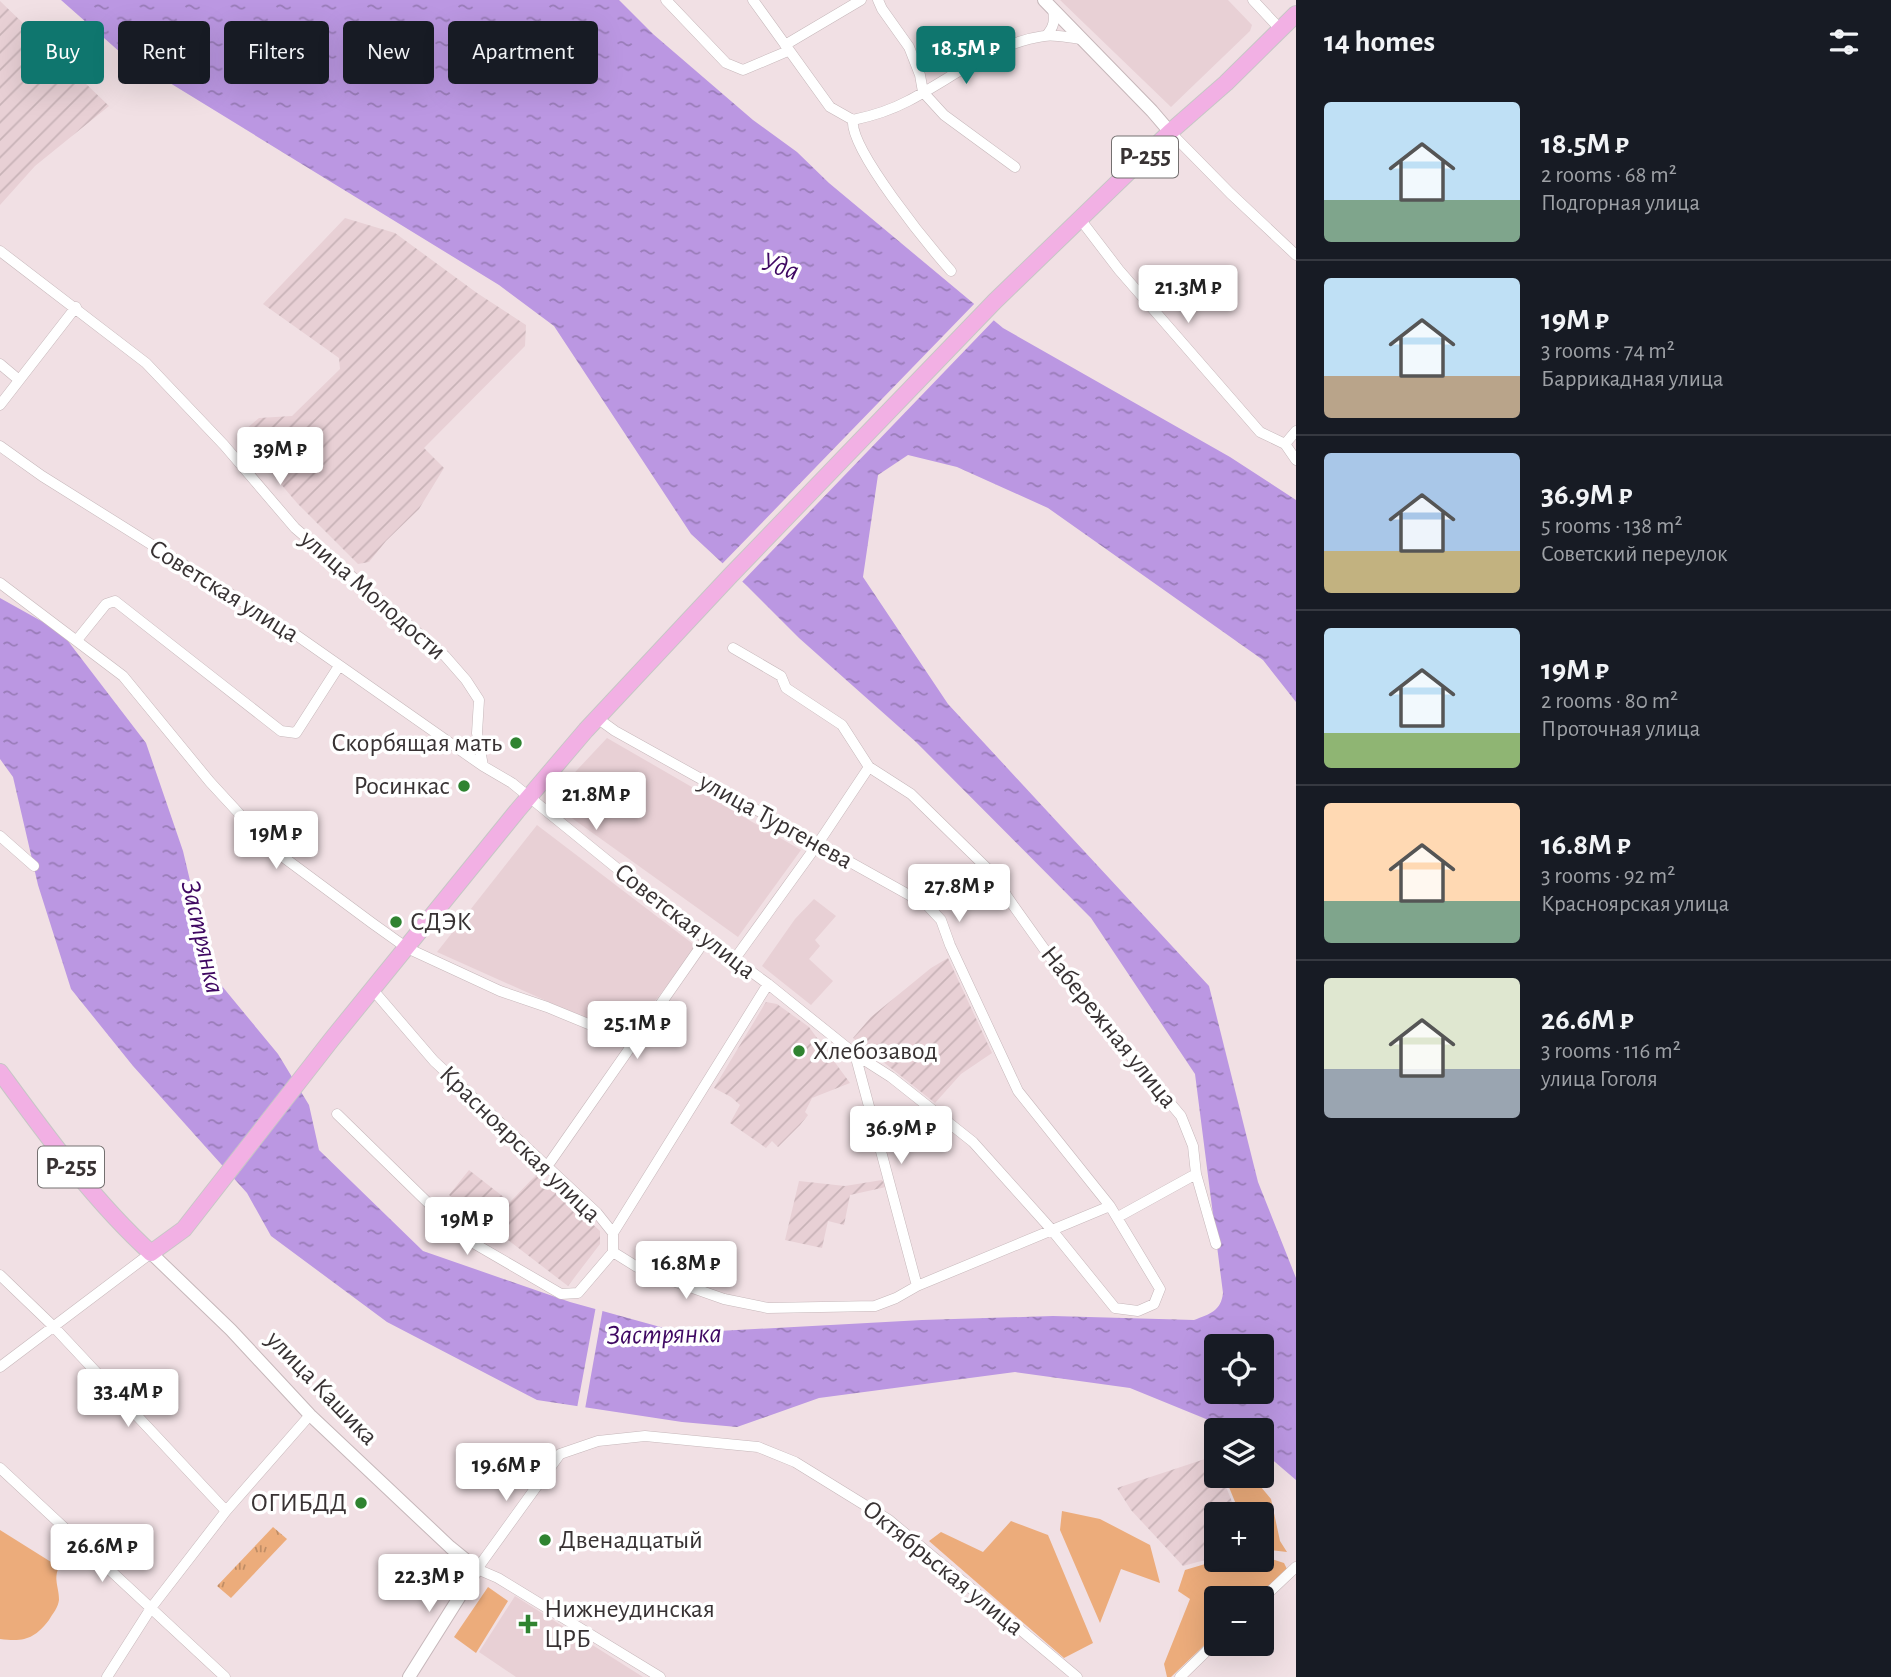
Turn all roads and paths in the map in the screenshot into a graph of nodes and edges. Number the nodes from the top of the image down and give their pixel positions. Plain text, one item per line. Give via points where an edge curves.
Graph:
1 (666, 0) edge
2 (753, 0) edge
3 (860, 0) edge
4 (878, 0) edge
5 (1253, 0) edge
6 (1048, 5) edge
7 (1296, 14) edge
8 (1280, 29) junction
9 (1046, 36) junction
10 (1081, 39) junction
11 (787, 48) junction
12 (923, 92) junction
13 (853, 120) junction
14 (1170, 132) junction
15 (1015, 167) dead end
16 (1080, 219) junction
17 (0, 251) edge
18 (1296, 255) edge
19 (951, 271) dead end
20 (76, 307) junction
21 (0, 364) edge
22 (19, 380) junction
23 (0, 405) edge
24 (1296, 431) edge
25 (1285, 444) junction
26 (0, 446) edge
27 (1296, 460) edge
28 (0, 583) edge
29 (77, 640) junction
30 (733, 649) dead end
31 (339, 666) junction
32 (597, 718) junction
33 (483, 766) junction
34 (869, 767) junction
35 (529, 797) junction
36 (0, 836) edge
37 (817, 845) junction
38 (34, 866) dead end
39 (706, 939) junction
40 (407, 947) junction
41 (734, 960) junction
42 (768, 984) junction
43 (373, 990) junction
44 (632, 1042) junction
45 (855, 1054) junction
46 (0, 1072) edge
47 (337, 1114) dead end
48 (546, 1168) junction
49 (1196, 1174) junction
50 (1110, 1206) junction
51 (1118, 1217) junction
52 (1051, 1229) junction
53 (613, 1233) junction
54 (1216, 1244) dead end
55 (613, 1252) junction
56 (151, 1254) junction
57 (0, 1275) edge
58 (917, 1286) junction
59 (1115, 1308) joint
60 (53, 1326) junction
61 (0, 1367) edge
62 (310, 1415) junction
63 (0, 1468) edge
64 (226, 1511) junction
65 (1296, 1567) edge
66 (477, 1569) junction
67 (1274, 1588) edge
68 (151, 1608) junction
69 (1204, 1654) edge
70 (107, 1677) edge
71 (225, 1677) edge
72 (409, 1677) edge
73 (660, 1677) edge
74 (1077, 1677) edge
75 (1180, 1677) edge

1 - 11 street via 726,63 743,70
2 - 11 street
3 - 11 street
4 - 12 street via 909,47
5 - 8 street
6 - 9 street via 1055,20
6 - 10 street
7 - 8 highway, Р-255
8 - 14 highway, Р-255
9 - 10 street
9 - 12 street via 996,51
10 - 14 street
11 - 13 street via 830,107
12 - 13 street
12 - 15 street via 944,116
13 - 19 street via 851,128 859,146 919,234
14 - 16 highway, Р-255
14 - 18 street
16 - 25 street via 1260,432
16 - 32 highway, Р-255 via 995,301
17 - 20 street, улица Молодости
20 - 22 street
20 - 33 street, улица Молодости via 146,363 295,528 445,656 479,700
21 - 22 street
22 - 23 street
24 - 25 street
25 - 27 street
26 - 31 street, Советская улица
28 - 29 street
29 - 31 street via 106,604 115,601 281,731 296,733
29 - 40 street via 123,676 271,848
30 - 34 street, Набережная улица via 781,676 786,688 842,725
31 - 33 street, Советская улица
32 - 35 highway, Р-255
32 - 37 street, улица Тургенева
33 - 35 street, Советская улица
34 - 37 street
34 - 49 street, Набережная улица via 911,794 995,876 1062,974 1181,1116 1193,1146
35 - 39 street, Советская улица
35 - 40 highway, Р-255
36 - 38 street
37 - 41 street
37 - 50 street, улица Тургенева via 927,905 941,920 1018,1091
39 - 41 street, Советская улица
39 - 44 street
40 - 43 highway, Р-255
40 - 44 street via 500,991
41 - 42 street, Советская улица
42 - 45 street, Советская улица
42 - 53 street
43 - 48 street, Красноярская улица via 433,1061
43 - 56 highway, Р-255 via 184,1229
44 - 48 street
45 - 52 street, Советская улица via 973,1142
45 - 58 street
46 - 56 highway, улица Кашика / Р-255 via 104,1207
47 - 55 street via 463,1237 561,1294 578,1293
48 - 53 street, Красноярская улица
49 - 51 street
49 - 54 street, Набережная улица
50 - 51 street, улица Тургенева
50 - 52 street, Красноярская улица
51 - 59 street, улица Тургенева via 1160,1289 1154,1304 1138,1311
52 - 58 street, Красноярская улица
52 - 59 street, Советская улица
53 - 55 street, Красноярская улица
55 - 58 street, Красноярская улица via 637,1267 724,1300 768,1308 875,1306
56 - 60 street
56 - 62 street, улица Кашика via 231,1330
57 - 60 street
60 - 61 street
60 - 64 street
62 - 64 street
62 - 66 street, улица Кашика
63 - 68 street
64 - 68 street
65 - 67 street
66 - 72 street
66 - 73 street, улица Кашика
66 - 74 street, Октябрьская улица via 560,1454 598,1441 645,1436 758,1447 795,1462 889,1520
68 - 70 street
68 - 71 street
69 - 75 street

